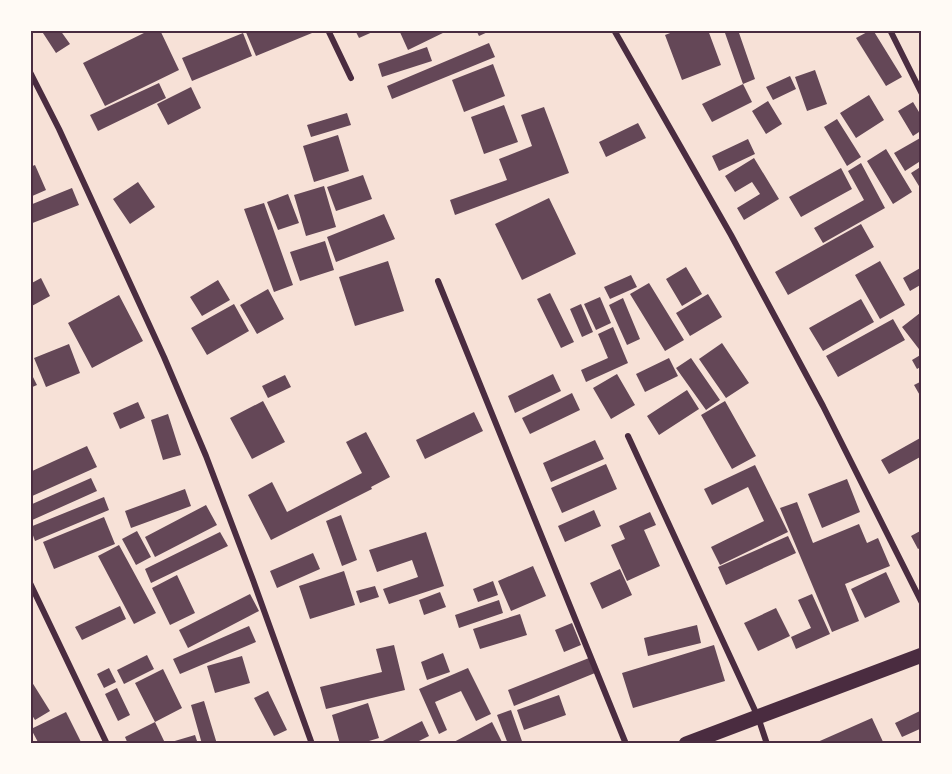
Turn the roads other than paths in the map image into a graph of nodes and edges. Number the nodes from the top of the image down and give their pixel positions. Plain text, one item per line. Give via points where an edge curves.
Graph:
1 (328, 30) edge
2 (614, 30) edge
3 (890, 30) edge
4 (30, 72) edge
5 (351, 78) dead end
6 (922, 94) edge
7 (438, 281) dead end
8 (628, 436) dead end
9 (30, 583) edge
10 (922, 603) edge
11 (922, 655) edge
12 (758, 717) junction
13 (107, 744) edge
14 (312, 744) edge
15 (626, 744) edge
16 (686, 744) edge
17 (767, 744) edge

1 - 5 street
2 - 10 street via 731,235
3 - 6 street
4 - 14 street via 197,434
7 - 15 street
8 - 12 street
9 - 13 street
11 - 12 main road
12 - 16 main road
12 - 17 street

